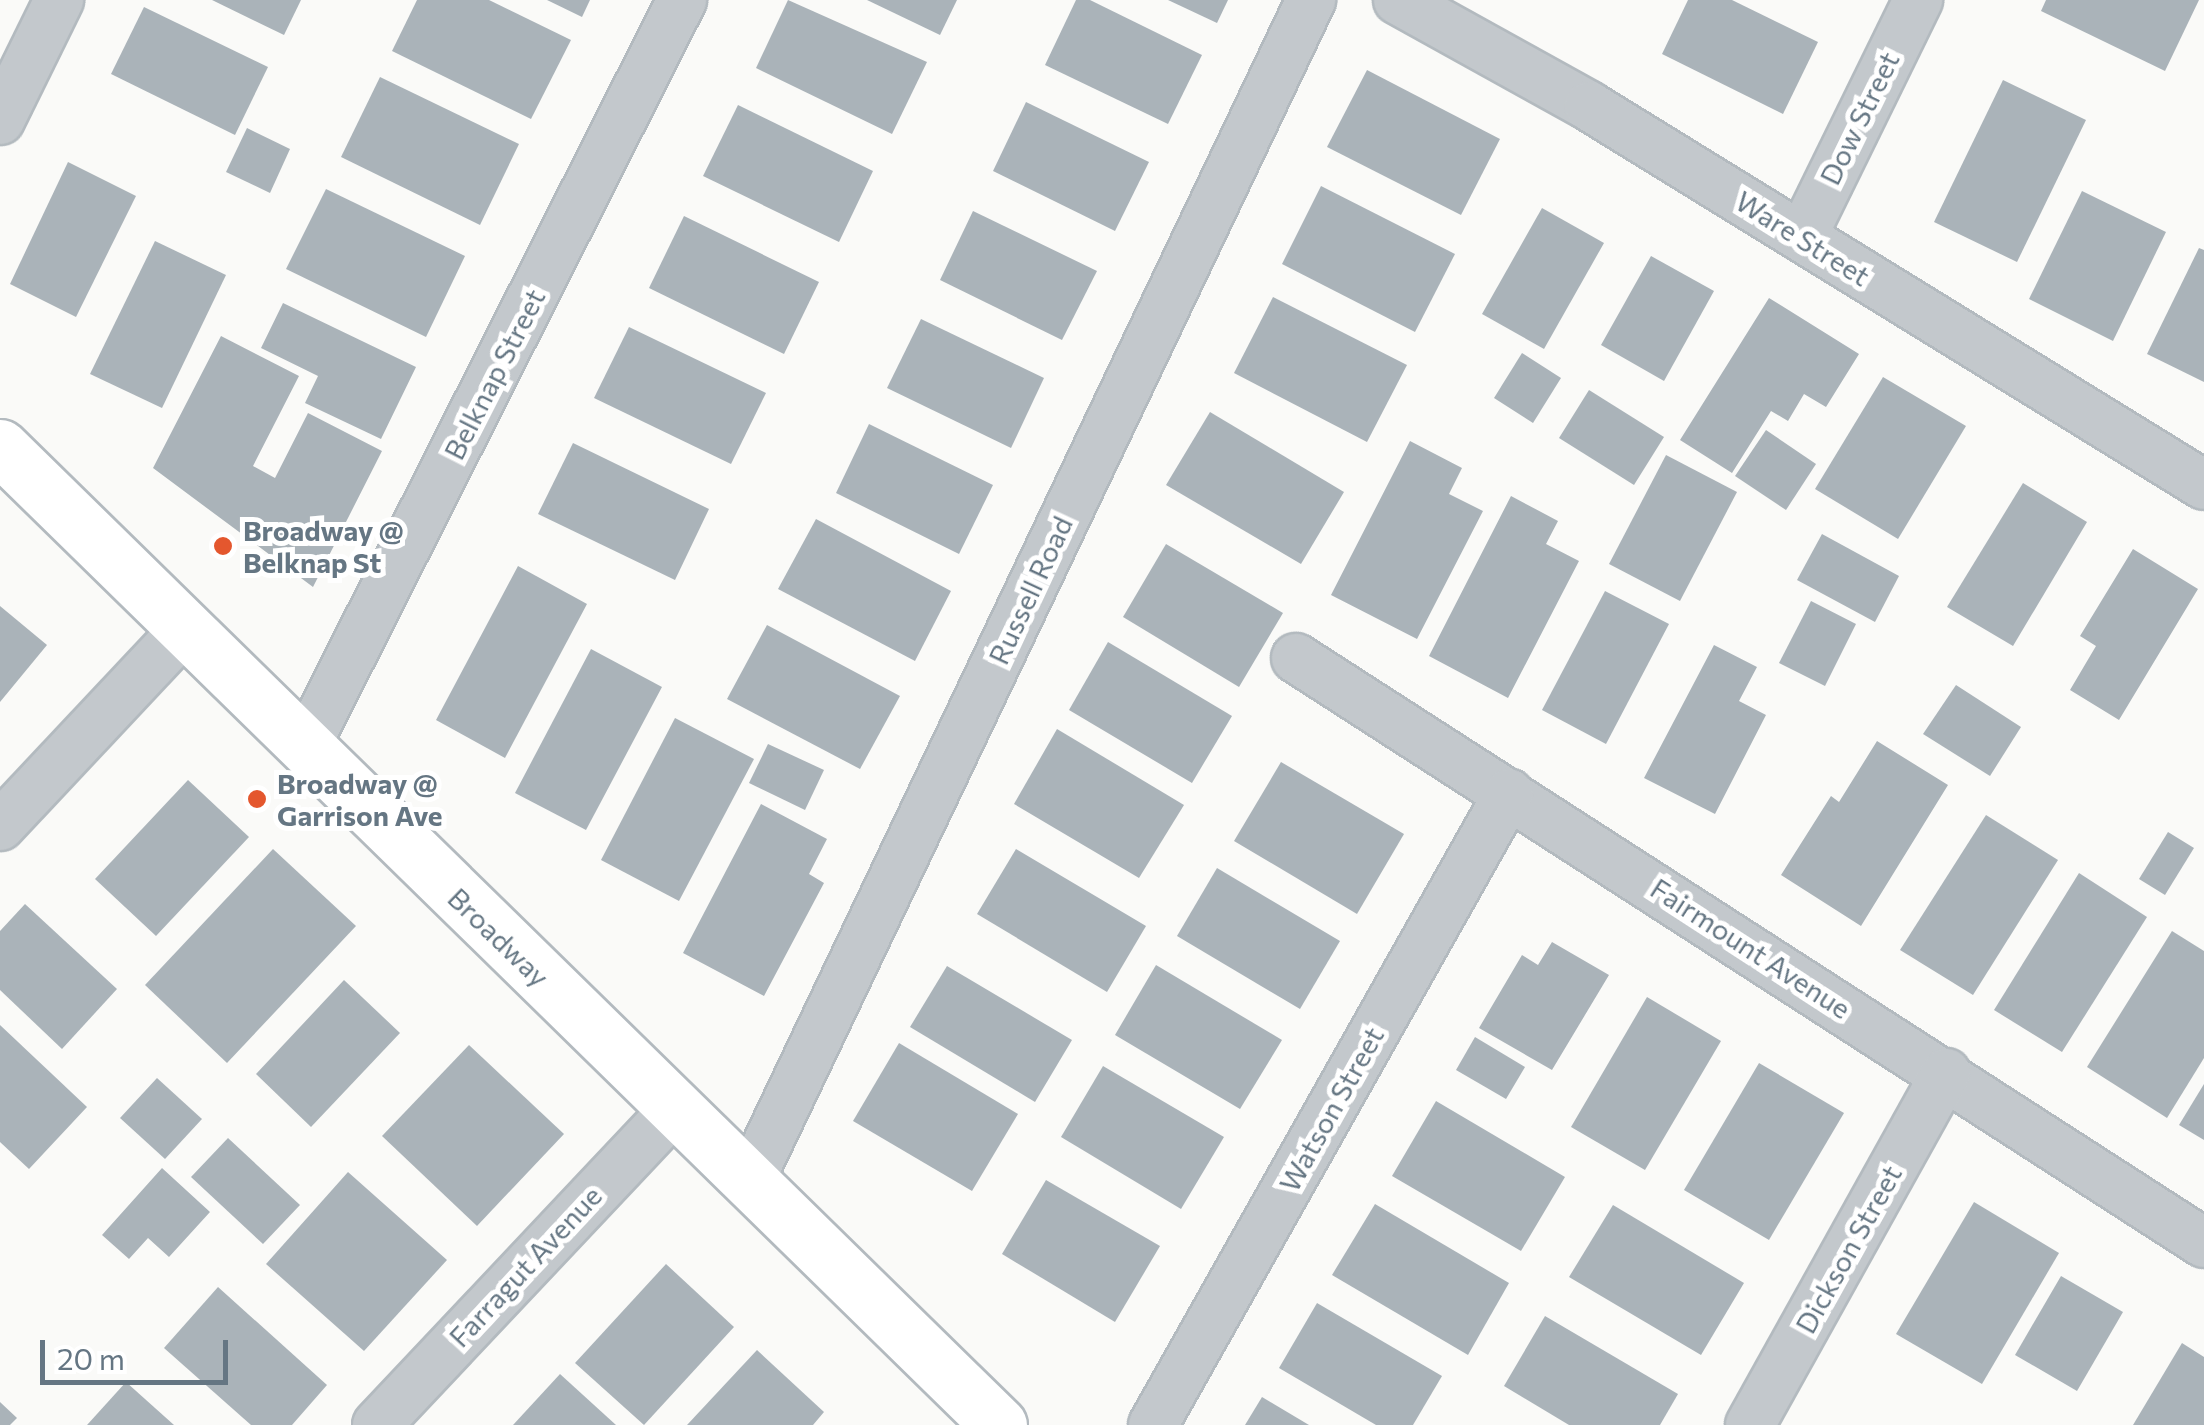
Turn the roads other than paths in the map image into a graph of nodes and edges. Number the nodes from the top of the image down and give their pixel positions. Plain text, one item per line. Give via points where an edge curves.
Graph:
1 (59, 0) edge
2 (682, 0) edge
3 (1311, 0) edge
4 (1398, 0) edge
5 (1918, 0) edge
6 (0, 120) edge
7 (1802, 237) junction
8 (0, 447) edge
9 (2204, 485) edge
10 (184, 630) junction
11 (1296, 658) dead end
12 (305, 746) junction
13 (1508, 793) junction
14 (0, 826) edge
15 (1946, 1073) junction
16 (675, 1110) junction
17 (750, 1180) junction
18 (2204, 1243) edge
19 (377, 1425) edge
20 (1000, 1425) edge
21 (1153, 1425) edge
22 (1750, 1425) edge

1 - 6 street
2 - 12 street, Belknap Street
3 - 17 street, Russell Road
4 - 7 street, Ware Street via 1589,106
5 - 7 street, Dow Street
7 - 9 street, Ware Street
8 - 10 main road, Broadway
10 - 12 main road, Broadway
10 - 14 street
11 - 13 street, Fairmount Avenue
12 - 16 main road, Broadway
13 - 15 street, Fairmount Avenue
13 - 21 street, Watson Street
15 - 18 street, Fairmount Avenue
15 - 22 street, Dickson Street
16 - 17 main road, Broadway
16 - 19 street, Farragut Avenue
17 - 20 main road, Broadway

